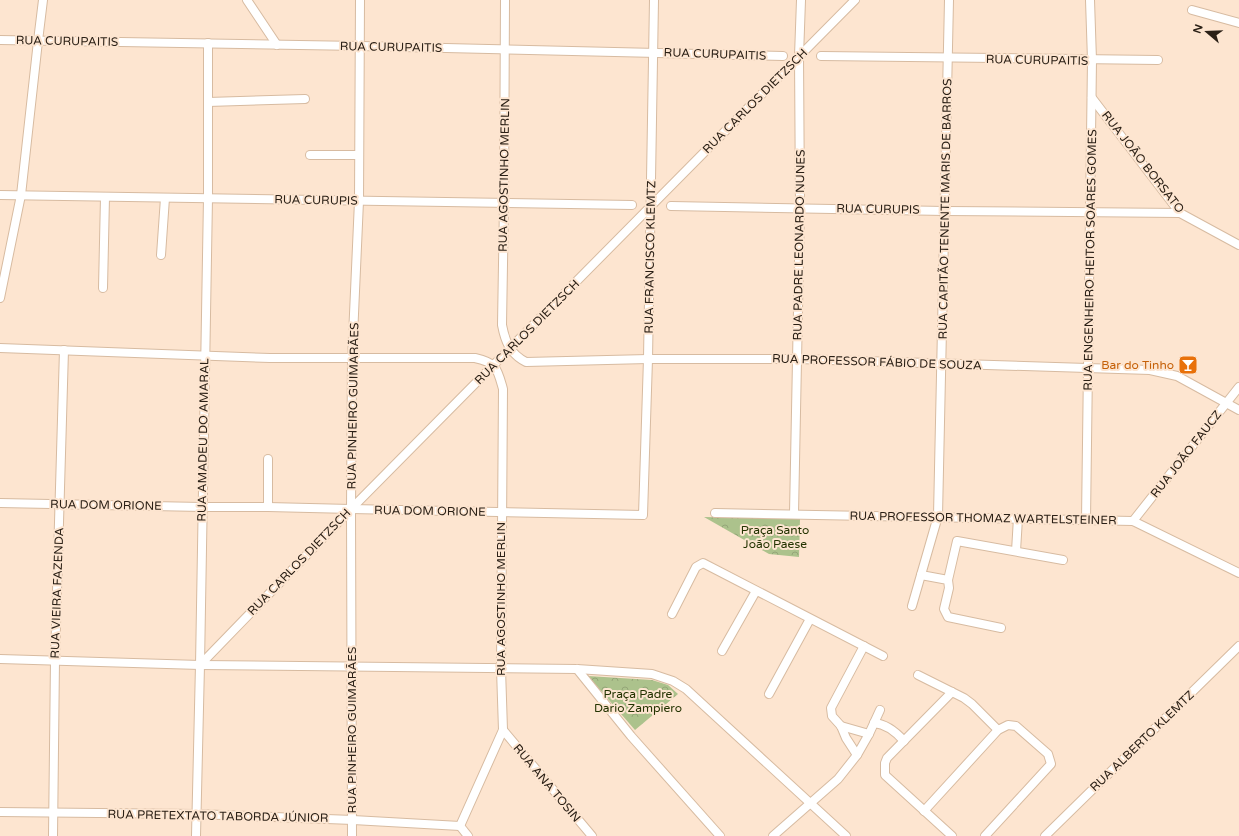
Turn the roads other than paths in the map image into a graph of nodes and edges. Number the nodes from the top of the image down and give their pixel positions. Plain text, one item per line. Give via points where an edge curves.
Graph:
1 (43, 0) edge
2 (247, 0) edge
3 (360, 0) edge
4 (505, 0) edge
5 (654, 0) edge
6 (801, 0) edge
7 (855, 0) edge
8 (949, 0) edge
9 (1090, 0) edge
10 (1192, 10) dead end
11 (1239, 23) edge
12 (0, 40) edge
13 (38, 41) junction
14 (208, 43) junction
15 (277, 45) junction
16 (360, 46) junction
17 (505, 49) junction
18 (653, 52) junction
19 (783, 56) dead end
20 (800, 56) junction
21 (820, 56) dead end
22 (948, 59) junction
23 (1092, 60) junction
24 (1158, 60) dead end
25 (1092, 98) junction
26 (305, 99) dead end
27 (208, 102) junction
28 (310, 155) dead end
29 (359, 155) junction
30 (0, 195) edge
31 (21, 195) junction
32 (105, 197) junction
33 (165, 198) junction
34 (208, 198) junction
35 (359, 201) junction
36 (504, 203) junction
37 (632, 205) dead end
38 (671, 206) dead end
39 (650, 207) junction
40 (800, 208) junction
41 (945, 211) junction
42 (1090, 212) junction
43 (1180, 213) junction
44 (1239, 245) edge
45 (161, 255) dead end
46 (103, 288) dead end
47 (0, 298) edge
48 (0, 348) edge
49 (510, 349) junction
50 (64, 350) junction
51 (204, 355) junction
52 (352, 359) junction
53 (648, 359) junction
54 (798, 359) junction
55 (941, 364) junction
56 (494, 365) junction
57 (1088, 369) junction
58 (1239, 387) edge
59 (1226, 403) junction
60 (1239, 410) edge
61 (268, 459) dead end
62 (0, 503) edge
63 (60, 504) junction
64 (268, 506) junction
65 (202, 507) junction
66 (351, 509) junction
67 (502, 512) junction
68 (715, 513) dead end
69 (794, 514) junction
70 (643, 515) joint
71 (938, 516) junction
72 (1018, 518) junction
73 (1086, 520) junction
74 (1133, 521) junction
75 (1016, 551) junction
76 (1063, 560) dead end
77 (1239, 573) edge
78 (921, 575) junction
79 (948, 580) junction
80 (756, 590) junction
81 (912, 606) dead end
82 (672, 614) dead end
83 (810, 619) junction
84 (1001, 628) dead end
85 (864, 646) junction
86 (1239, 646) edge
87 (722, 651) dead end
88 (883, 656) dead end
89 (0, 659) edge
90 (55, 660) junction
91 (200, 665) junction
92 (352, 667) junction
93 (501, 669) junction
94 (577, 669) junction
95 (918, 675) dead end
96 (952, 692) junction
97 (769, 694) dead end
98 (880, 710) dead end
99 (874, 723) junction
100 (841, 726) junction
101 (503, 730) junction
102 (998, 730) junction
103 (869, 734) junction
104 (904, 741) junction
105 (857, 755) junction
106 (810, 803) junction
107 (924, 811) junction
108 (0, 812) edge
109 (53, 814) junction
110 (196, 814) junction
111 (352, 820) junction
112 (460, 826) junction
113 (52, 836) edge
114 (196, 836) edge
115 (352, 836) edge
116 (468, 836) edge
117 (592, 836) edge
118 (720, 836) edge
119 (773, 836) edge
120 (846, 836) edge
121 (952, 836) edge
122 (985, 836) edge
123 (1045, 836) edge

1 - 13 street
2 - 15 street
3 - 16 street, RUA PINHEIRO GUIMARÃES
4 - 17 street, RUA AGOSTINHO MERLIN
5 - 18 street, RUA FRANCISCO KLEMTZ
6 - 20 street, RUA PADRE LEONARDO NUNES
7 - 20 street, RUA CARLOS DIETZSCH
8 - 22 street, RUA CAPITÃO TENENTE MARIS DE BARROS
9 - 23 street, RUA ENGENHEIRO HEITOR SOARES GOMES
10 - 11 street
12 - 13 street, RUA CURUPAITIS
13 - 14 street, RUA CURUPAITIS
13 - 31 street
14 - 15 street, RUA CURUPAITIS
14 - 27 street, RUA AMADEU DO AMARAL
15 - 16 street, RUA CURUPAITIS
16 - 17 street, RUA CURUPAITIS
16 - 29 street, RUA PINHEIRO GUIMARÃES
17 - 18 street, RUA CURUPAITIS
17 - 36 street, RUA AGOSTINHO MERLIN
18 - 19 street, RUA CURUPAITIS
18 - 39 street, RUA FRANCISCO KLEMTZ
20 - 39 street, RUA CARLOS DIETZSCH
20 - 40 street, RUA PADRE LEONARDO NUNES
21 - 22 street, RUA CURUPAITIS
22 - 23 street, RUA CURUPAITIS
22 - 41 street, RUA CAPITÃO TENENTE MARIS DE BARROS
23 - 24 street, RUA CURUPAITIS
23 - 25 street, RUA ENGENHEIRO HEITOR SOARES GOMES
25 - 42 street, RUA ENGENHEIRO HEITOR SOARES GOMES
25 - 43 street, RUA JOÃO BORSATO
26 - 27 street
27 - 34 street, RUA AMADEU DO AMARAL
28 - 29 street
29 - 35 street, RUA PINHEIRO GUIMARÃES
30 - 31 street, RUA CURUPIS
31 - 32 street, RUA CURUPIS
31 - 47 street
32 - 33 street, RUA CURUPIS
32 - 46 street
33 - 34 street, RUA CURUPIS
33 - 45 street
34 - 35 street, RUA CURUPIS
34 - 51 street, RUA AMADEU DO AMARAL
35 - 36 street, RUA CURUPIS
35 - 52 street, RUA PINHEIRO GUIMARÃES
36 - 37 street, RUA CURUPIS
36 - 49 street, RUA AGOSTINHO MERLIN via 502,325
38 - 40 street, RUA CURUPIS
39 - 49 street, RUA CARLOS DIETZSCH
39 - 53 street, RUA FRANCISCO KLEMTZ
40 - 41 street, RUA CURUPIS
40 - 54 street, RUA PADRE LEONARDO NUNES
41 - 42 street, RUA CURUPIS
41 - 55 street, RUA CAPITÃO TENENTE MARIS DE BARROS
42 - 43 street, RUA CURUPIS
42 - 57 street, RUA ENGENHEIRO HEITOR SOARES GOMES
43 - 44 street, RUA JOÃO BORSATO
48 - 50 street
49 - 53 street, RUA PROFESSOR FÁBIO DE SOUZA via 526,362
49 - 56 street, RUA CARLOS DIETZSCH
50 - 51 street
50 - 63 street, RUA VIEIRA FAZENDA
51 - 52 street
51 - 65 street, RUA AMADEU DO AMARAL
52 - 56 street via 475,358
52 - 66 street, RUA PINHEIRO GUIMARÃES
53 - 54 street, RUA PROFESSOR FÁBIO DE SOUZA
53 - 70 street, RUA FRANCISCO KLEMTZ
54 - 55 street, RUA PROFESSOR FÁBIO DE SOUZA
54 - 69 street, RUA PADRE LEONARDO NUNES
55 - 57 street, RUA PROFESSOR FÁBIO DE SOUZA
55 - 71 street, RUA CAPITÃO TENENTE MARIS DE BARROS
56 - 66 street, RUA CARLOS DIETZSCH
56 - 67 street, RUA AGOSTINHO MERLIN via 503,390
57 - 59 street, RUA PROFESSOR FÁBIO DE SOUZA via 1150,370 1177,376
57 - 73 street, RUA ENGENHEIRO HEITOR SOARES GOMES
58 - 59 street, RUA JOÃO FAUCZ
59 - 60 street, RUA PROFESSOR FÁBIO DE SOUZA
59 - 74 street, RUA JOÃO FAUCZ
61 - 64 street
62 - 63 street, RUA DOM ORIONE
63 - 65 street, RUA DOM ORIONE
63 - 90 street, RUA VIEIRA FAZENDA
64 - 65 street, RUA DOM ORIONE
64 - 66 street, RUA DOM ORIONE
65 - 91 street, RUA AMADEU DO AMARAL
66 - 67 street, RUA DOM ORIONE
66 - 91 street, RUA CARLOS DIETZSCH
66 - 92 street, RUA PINHEIRO GUIMARÃES
67 - 70 street, RUA DOM ORIONE
67 - 93 street, RUA AGOSTINHO MERLIN
68 - 69 street, RUA PROFESSOR THOMAZ WARTELSTEINER
69 - 71 street, RUA PROFESSOR THOMAZ WARTELSTEINER
71 - 72 street, RUA PROFESSOR THOMAZ WARTELSTEINER
71 - 78 street, RUA CAPITÃO TENENTE MARIS DE BARROS
72 - 73 street, RUA PROFESSOR THOMAZ WARTELSTEINER
72 - 75 street
73 - 74 street, RUA PROFESSOR THOMAZ WARTELSTEINER
74 - 77 street, RUA PROFESSOR THOMAZ WARTELSTEINER
75 - 76 street
75 - 79 street via 957,541
78 - 79 street
78 - 81 street, RUA CAPITÃO TENENTE MARIS DE BARROS
79 - 84 street via 949,588 944,609 948,617
80 - 82 street via 703,563 696,567
80 - 83 street
80 - 87 street
83 - 85 street
83 - 97 street
85 - 88 street
85 - 100 street via 831,708 832,716
86 - 123 street, RUA ALBERTO KLEMTZ
89 - 90 street
90 - 91 street
90 - 109 street, RUA VIEIRA FAZENDA
91 - 92 street
91 - 110 street, RUA AMADEU DO AMARAL
92 - 93 street
92 - 111 street, RUA PINHEIRO GUIMARÃES
93 - 94 street
93 - 101 street, RUA AGOSTINHO MERLIN
94 - 106 street via 652,674 673,681 686,689
94 - 118 street via 631,736
95 - 96 street
96 - 102 street via 972,704
96 - 104 street
98 - 99 street
99 - 103 street
99 - 104 street via 884,724
100 - 103 street
100 - 105 street
101 - 112 street, RUA AGOSTINHO MERLIN
101 - 117 street, RUA ANA TOSIN
102 - 107 street
102 - 122 street via 1008,725 1016,726 1048,754 1051,764
103 - 105 street
104 - 107 street via 887,758 885,775
105 - 106 street via 838,779
106 - 119 street
106 - 120 street
107 - 121 street
108 - 109 street, RUA PRETEXTATO TABORDA JÚNIOR
109 - 110 street, RUA PRETEXTATO TABORDA JÚNIOR
109 - 113 street, RUA VIEIRA FAZENDA
110 - 111 street, RUA PRETEXTATO TABORDA JÚNIOR
110 - 114 street, RUA AMADEU DO AMARAL
111 - 112 street, RUA PRETEXTATO TABORDA JÚNIOR
111 - 115 street, RUA PINHEIRO GUIMARÃES
112 - 116 street

